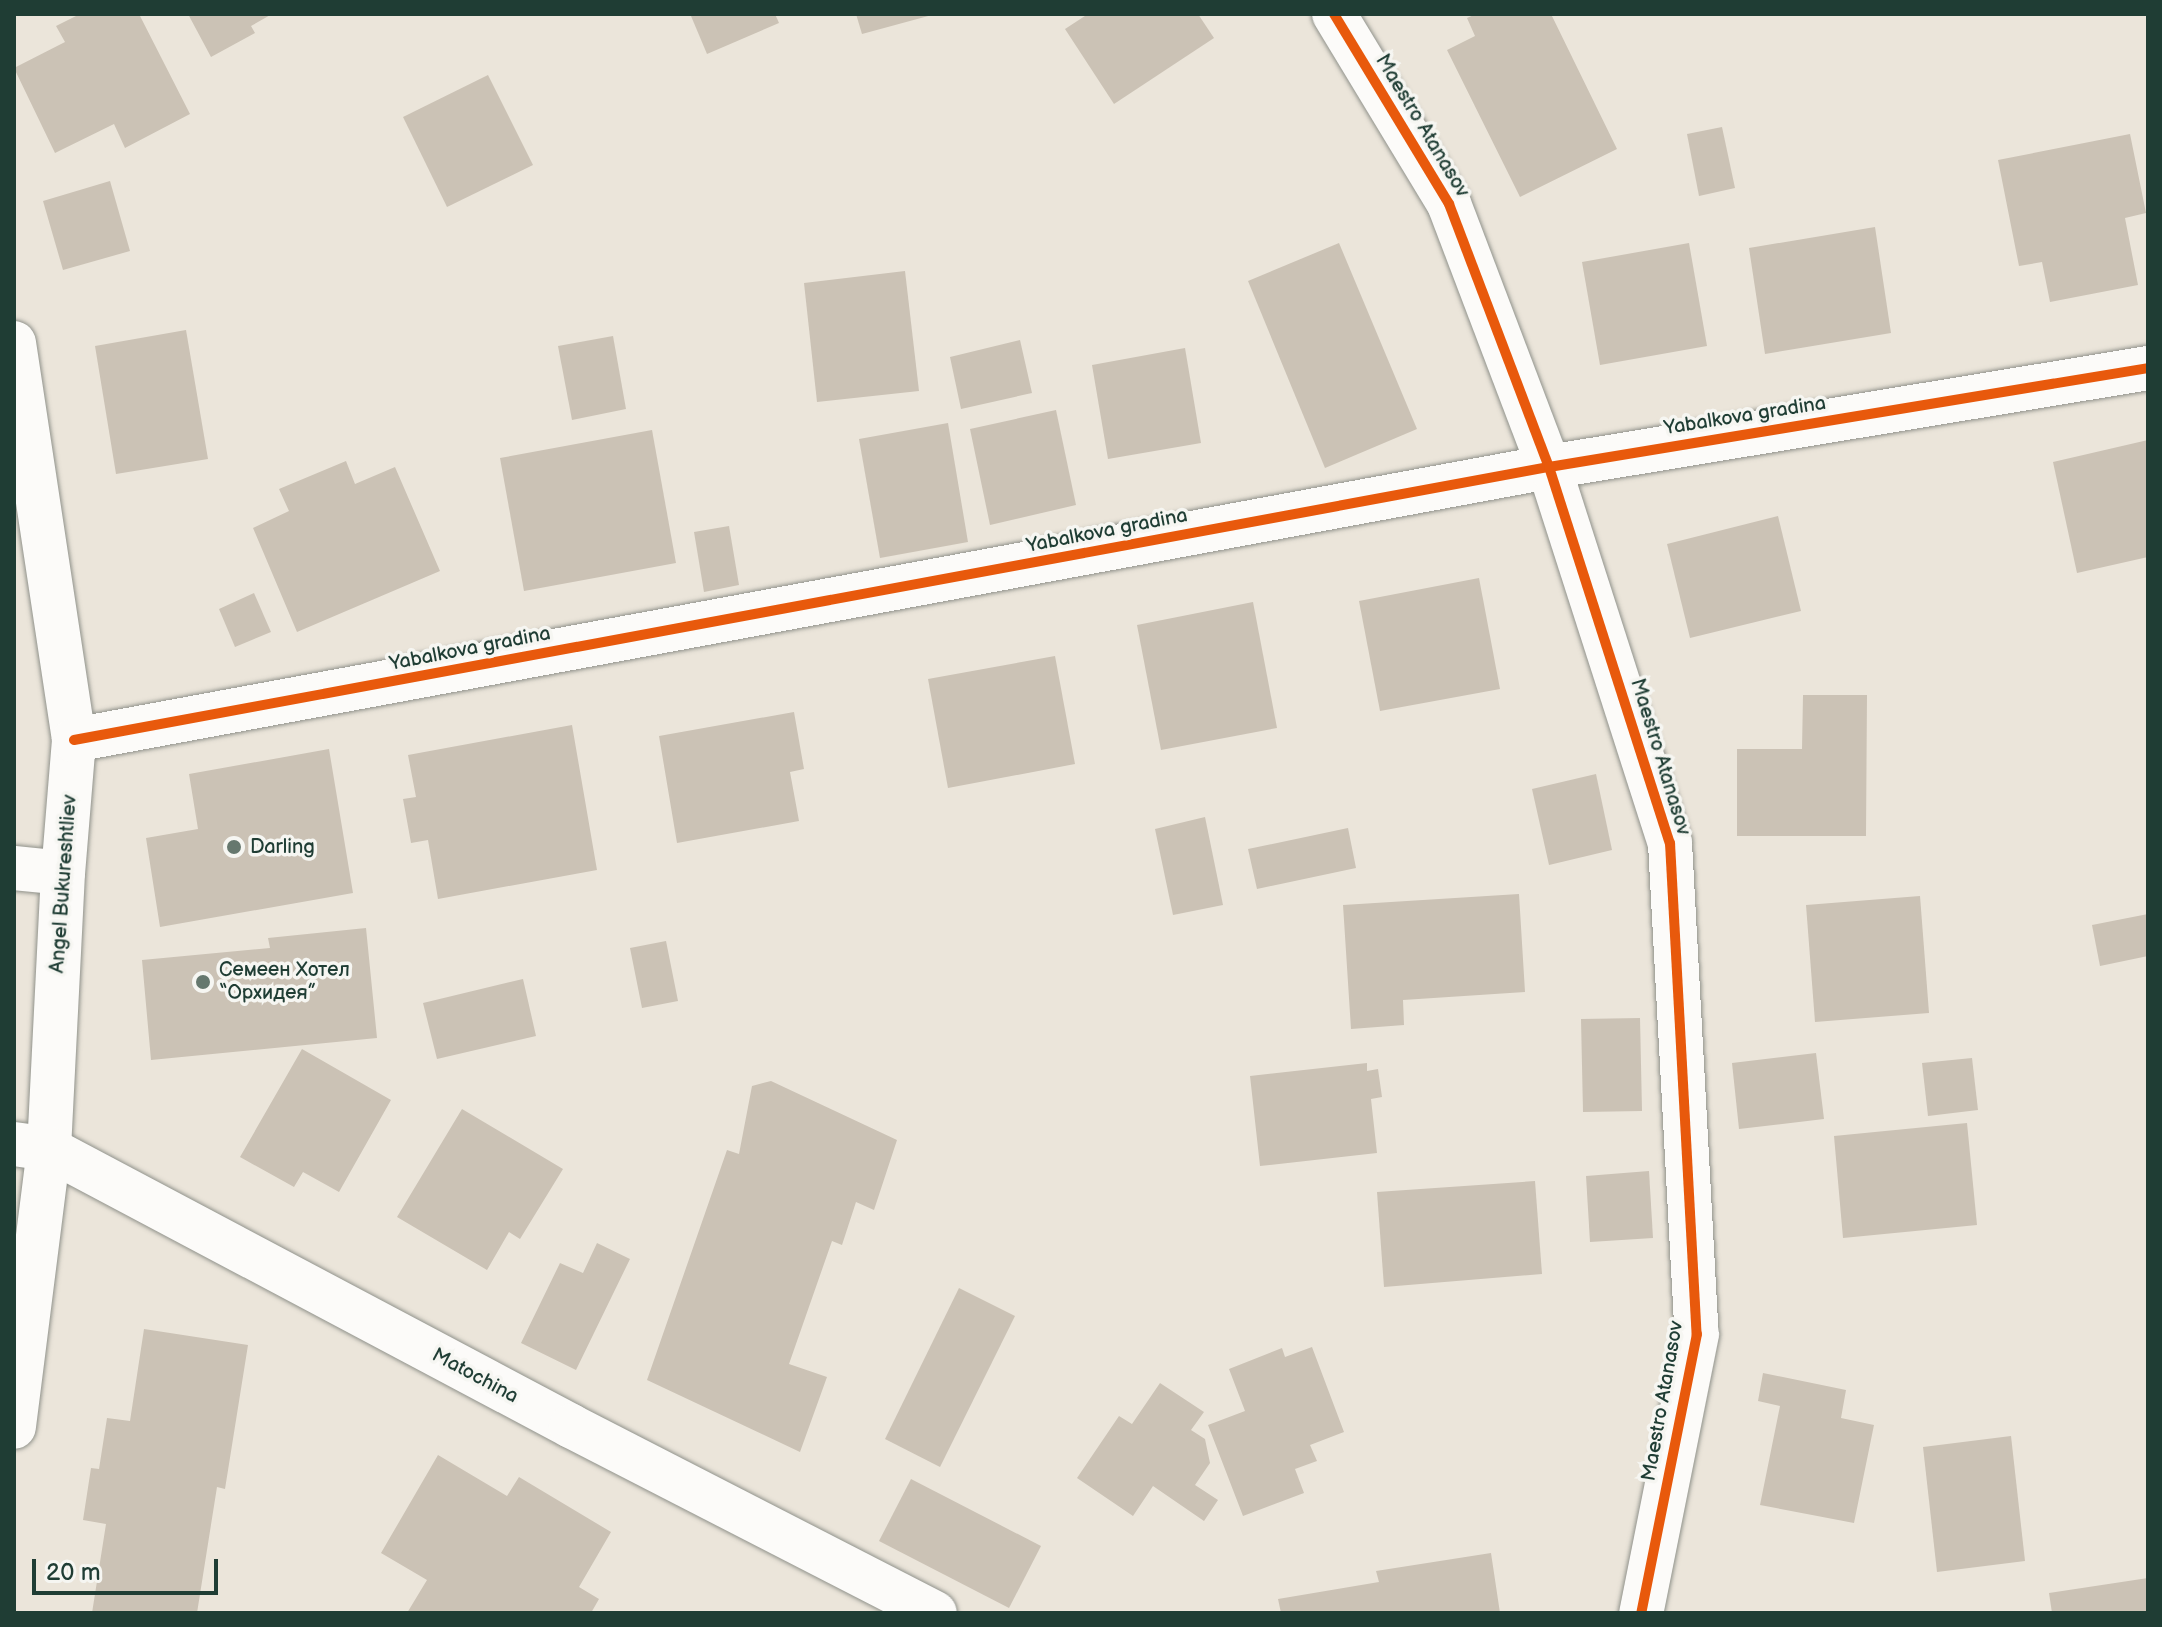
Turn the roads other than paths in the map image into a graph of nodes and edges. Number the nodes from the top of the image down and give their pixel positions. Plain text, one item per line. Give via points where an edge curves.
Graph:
1 (1334, 14) edge
2 (14, 343) edge
3 (2148, 368) edge
4 (1549, 467) junction
5 (74, 740) junction
6 (14, 868) edge
7 (63, 873) junction
8 (31, 1147) edge
9 (14, 1427) edge
10 (935, 1613) edge
11 (1641, 1613) edge

1 - 4 street, Maestro Atanasov via 1449,204
2 - 5 street, Angel Bukureshtliev
3 - 4 street, Yabalkova gradina
4 - 5 street, Yabalkova gradina
4 - 11 street, Maestro Atanasov via 1670,843 1697,1334
5 - 7 street, Angel Bukureshtliev
6 - 7 street
7 - 8 street, Angel Bukureshtliev
8 - 9 street, Angel Bukureshtliev
8 - 10 street, Matochina

